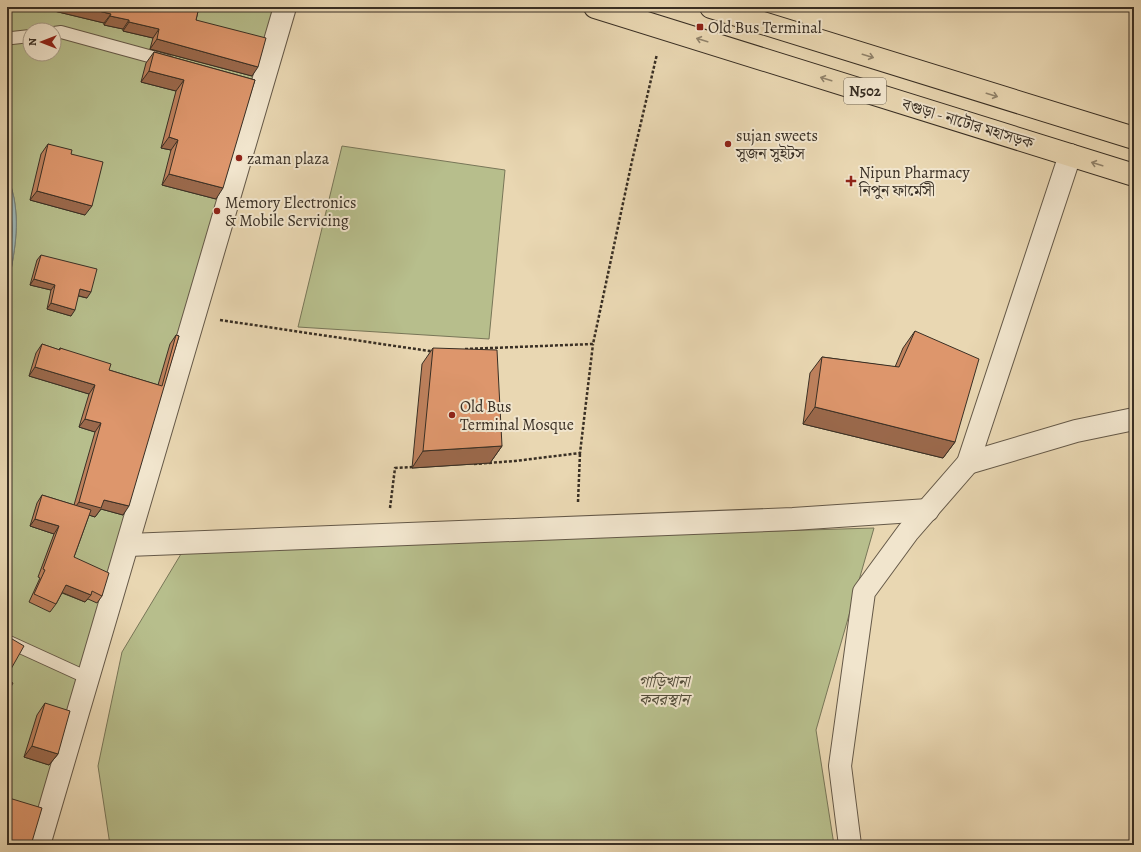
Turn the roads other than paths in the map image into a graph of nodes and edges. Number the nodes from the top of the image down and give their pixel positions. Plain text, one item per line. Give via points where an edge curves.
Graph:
1 (285, 7) edge
2 (595, 7) edge
3 (711, 7) edge
4 (62, 32) edge
5 (7, 37) edge
6 (22, 37) edge
7 (177, 64) edge
8 (1134, 138) edge
9 (1070, 155) junction
10 (1134, 175) edge
11 (1134, 419) edge
12 (968, 463) junction
13 (928, 510) junction
14 (128, 545) junction
15 (7, 641) edge
16 (88, 678) junction
17 (38, 845) edge
18 (850, 845) edge

1 - 14 street via 254,85
9 -> 2 highway, বগুড়া - নাটোর মহাসড়ক / N502
3 -> 8 highway, N502
4 - 7 lane
5 - 6 lane
10 -> 9 highway, বগুড়া - নাটোর মহাসড়ক / N502
9 - 12 street
11 - 12 street via 1076,431
12 - 13 street
13 - 14 street via 793,519
13 - 18 street via 908,532 864,592 840,766
14 - 16 street
15 - 16 lane
16 - 17 street

